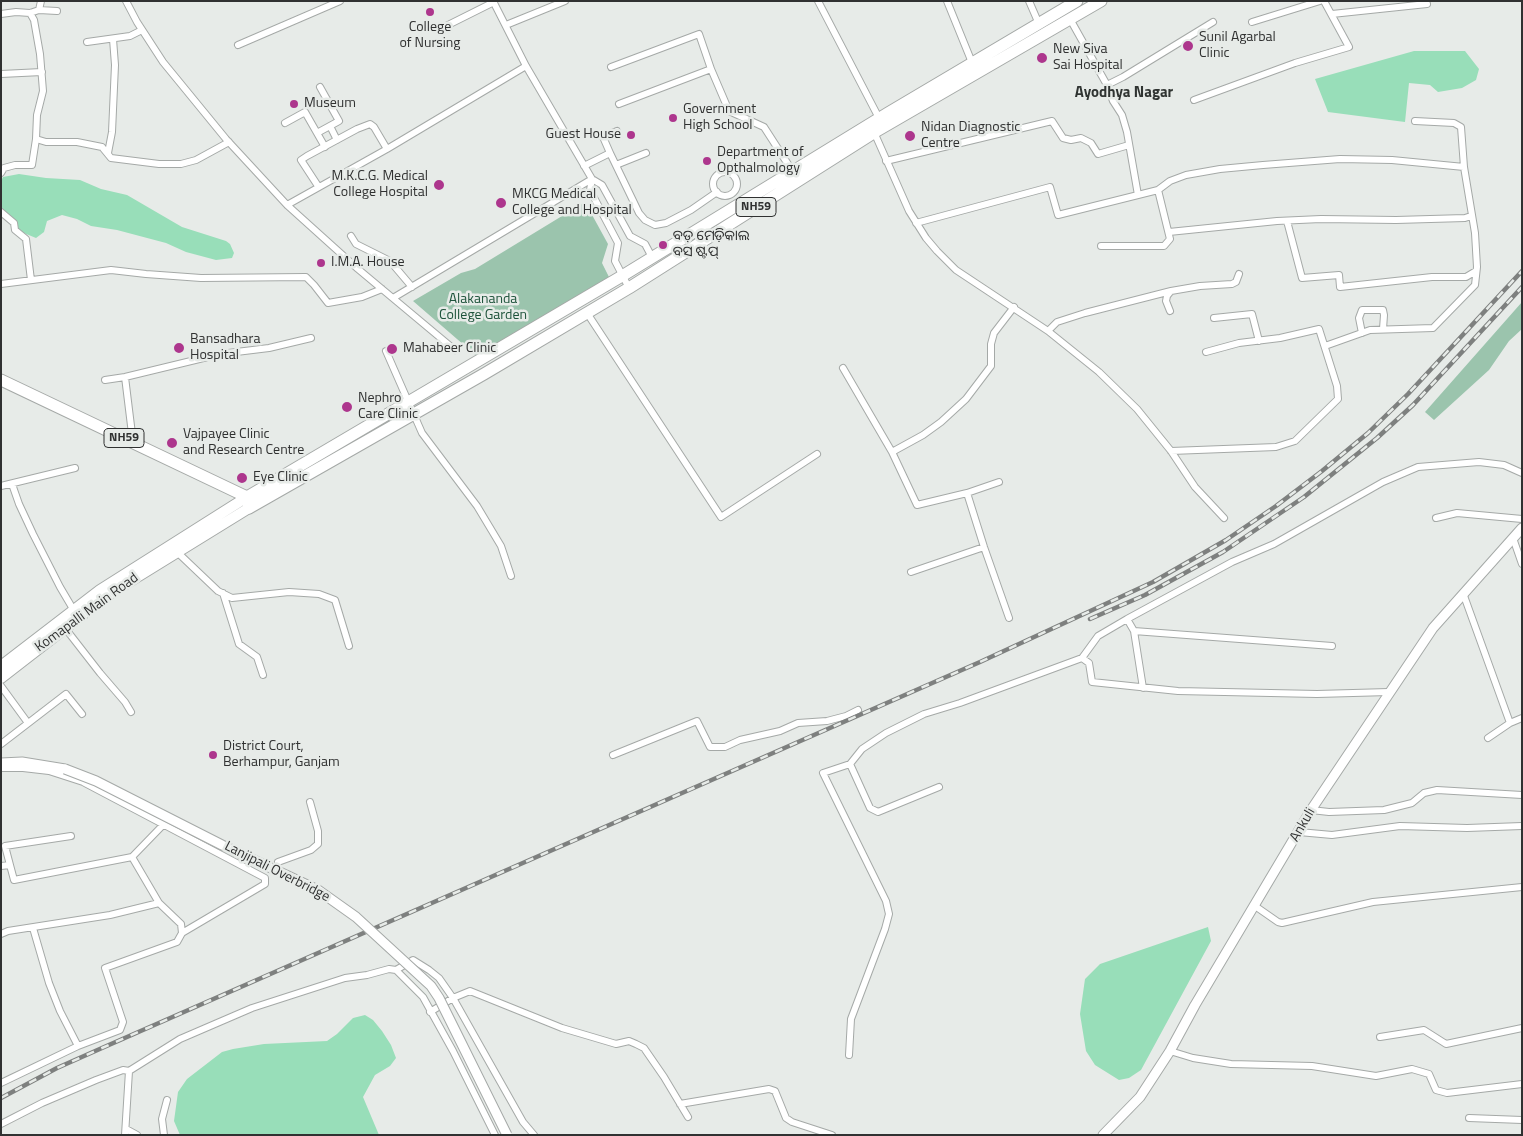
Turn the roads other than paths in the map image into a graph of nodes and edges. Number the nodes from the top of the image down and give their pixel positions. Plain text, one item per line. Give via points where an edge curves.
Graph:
1 (41, 1) edge
2 (126, 1) edge
3 (340, 1) edge
4 (564, 1) edge
5 (818, 1) edge
6 (947, 1) edge
7 (1029, 1) edge
8 (1076, 1) edge
9 (1101, 1) edge
10 (1322, 1) edge
11 (494, 2) edge
12 (1428, 4) dead end
13 (38, 10) junction
14 (58, 11) dead end
15 (30, 13) junction
16 (1, 14) edge
17 (1332, 14) junction
18 (1070, 19) junction
19 (1212, 22) dead end
20 (1252, 22) dead end
21 (1039, 24) junction
22 (506, 25) junction
23 (444, 27) dead end
24 (142, 30) junction
25 (113, 39) junction
26 (87, 42) dead end
27 (238, 45) dead end
28 (526, 66) junction
29 (611, 67) dead end
30 (975, 68) junction
31 (711, 69) junction
32 (42, 72) junction
33 (1, 74) edge
34 (1107, 85) junction
35 (320, 87) dead end
36 (1194, 100) dead end
37 (619, 104) dead end
38 (1415, 121) dead end
39 (285, 123) dead end
40 (330, 126) junction
41 (876, 126) junction
42 (617, 131) dead end
43 (317, 133) junction
44 (36, 139) junction
45 (337, 140) junction
46 (229, 142) junction
47 (1129, 145) junction
48 (325, 146) junction
49 (387, 148) junction
50 (108, 153) junction
51 (610, 153) junction
52 (646, 153) dead end
53 (886, 161) junction
54 (616, 165) junction
55 (584, 166) junction
56 (1464, 167) junction
57 (793, 172) junction
58 (1, 173) edge
59 (592, 179) junction
60 (318, 186) junction
61 (1158, 190) junction
62 (717, 192) dead end
63 (1138, 195) junction
64 (287, 205) junction
65 (1, 212) edge
66 (1471, 216) junction
67 (1287, 221) junction
68 (916, 223) junction
69 (1169, 232) junction
70 (351, 236) dead end
71 (1101, 246) dead end
72 (652, 257) junction
73 (659, 269) junction
74 (1476, 271) junction
75 (1239, 274) dead end
76 (622, 276) junction
77 (31, 280) junction
78 (1, 284) edge
79 (412, 287) junction
80 (629, 288) junction
81 (382, 289) junction
82 (1171, 292) junction
83 (393, 298) junction
84 (1014, 307) junction
85 (1170, 311) dead end
86 (587, 313) junction
87 (1214, 318) dead end
88 (1384, 329) junction
89 (1048, 331) junction
90 (1362, 333) junction
91 (311, 338) dead end
92 (1259, 341) junction
93 (1325, 346) junction
94 (455, 350) dead end
95 (386, 351) dead end
96 (1206, 352) dead end
97 (472, 364) junction
98 (843, 368) dead end
99 (484, 374) junction
100 (125, 377) junction
101 (1, 380) edge
102 (106, 380) dead end
103 (407, 402) junction
104 (413, 415) junction
105 (133, 442) junction
106 (892, 452) junction
107 (1171, 452) junction
108 (817, 454) dead end
109 (75, 468) dead end
110 (1522, 473) edge
111 (999, 482) dead end
112 (12, 484) junction
113 (1, 486) edge
114 (966, 493) junction
115 (248, 503) junction
116 (1224, 518) dead end
117 (1436, 518) dead end
118 (1522, 519) edge
119 (1522, 528) edge
120 (1513, 538) junction
121 (984, 547) junction
122 (172, 548) junction
123 (1522, 564) edge
124 (911, 572) dead end
125 (511, 576) dead end
126 (223, 593) junction
127 (1464, 593) junction
128 (73, 609) junction
129 (1009, 618) dead end
130 (1127, 619) junction
131 (65, 628) junction
132 (1134, 631) junction
133 (349, 646) dead end
134 (1332, 646) dead end
135 (1082, 658) junction
136 (1, 666) edge
137 (263, 675) dead end
138 (1, 678) edge
139 (1, 686) edge
140 (1143, 688) junction
141 (1389, 692) junction
142 (858, 710) dead end
143 (131, 712) dead end
144 (82, 714) dead end
145 (1522, 718) edge
146 (28, 723) junction
147 (1510, 723) junction
148 (1488, 738) dead end
149 (1, 744) edge
150 (612, 755) dead end
151 (1, 763) edge
152 (850, 764) junction
153 (1, 768) edge
154 (939, 787) dead end
155 (1522, 795) edge
156 (310, 802) dead end
157 (1311, 810) junction
158 (163, 825) junction
159 (1522, 826) edge
160 (1299, 832) junction
161 (71, 836) dead end
162 (132, 858) junction
163 (278, 862) dead end
164 (10, 865) junction
165 (1, 866) edge
166 (1522, 887) edge
167 (159, 903) junction
168 (1255, 906) junction
169 (32, 928) junction
170 (182, 933) junction
171 (1, 934) edge
172 (396, 970) junction
173 (453, 998) junction
174 (430, 1012) junction
175 (1522, 1028) edge
176 (1380, 1037) dead end
177 (78, 1046) junction
178 (1170, 1051) junction
179 (849, 1055) dead end
180 (129, 1071) junction
181 (1, 1083) edge
182 (1522, 1084) edge
183 (167, 1100) dead end
184 (680, 1104) junction
185 (688, 1117) dead end
186 (1469, 1118) dead end
187 (1522, 1120) edge
188 (1, 1124) edge
189 (125, 1132) edge
190 (137, 1135) edge
191 (164, 1135) edge
192 (495, 1135) edge
193 (507, 1135) edge
194 (534, 1135) edge
195 (832, 1135) edge
196 (1103, 1135) edge

1 - 13 street
2 - 24 street
3 - 27 street
4 - 22 street
5 - 41 street
6 - 30 street
7 - 21 street
8 - 21 highway
9 - 18 highway, NH59
10 - 17 street
10 - 20 street
11 - 22 street
11 - 23 street
12 - 17 street
13 - 14 street
13 - 15 street
15 - 16 street
15 - 32 street via 34,20
17 - 36 street via 1349,47
18 - 30 highway, NH59
18 - 34 street
19 - 34 street
21 - 30 highway
22 - 28 street
24 - 25 street
24 - 46 street via 163,62
25 - 26 street
25 - 50 street via 115,65
28 - 49 street
28 - 55 street
29 - 31 street via 698,34
30 - 41 highway, NH59
31 - 37 street
31 - 57 street via 729,111 764,127
32 - 33 street
32 - 44 street
34 - 47 street via 1122,115
35 - 40 street via 339,121
38 - 56 street via 1454,122 1460,127
39 - 43 street via 305,112
40 - 43 street
40 - 45 street
41 - 53 street
41 - 57 highway
41 - 73 highway, NH59
42 - 51 street via 603,137
43 - 48 street
44 - 50 street via 77,142 102,147
44 - 58 street via 32,165 15,165 4,168
45 - 48 street
45 - 49 street via 370,124
46 - 50 street via 196,160 181,164 111,158
46 - 64 street
47 - 53 street via 1098,154 1091,143 1081,138 1063,138 1052,121
47 - 63 street
48 - 60 street via 301,160
49 - 60 street
51 - 54 street
51 - 55 street
52 - 54 street
53 - 68 street
54 - 62 street via 639,213 655,225 691,210
55 - 59 street
56 - 61 street via 1340,159 1209,171 1177,178
56 - 66 street
57 - 72 highway
59 - 72 street via 602,185 630,236 645,244
59 - 76 street via 590,190 618,243 615,261
59 - 79 street
60 - 64 street
61 - 63 street
61 - 69 street
63 - 68 street via 1058,215 1050,187
64 - 81 street
65 - 77 street via 26,239
66 - 67 street
66 - 74 street
67 - 69 street
67 - 74 street via 1302,278 1339,275 1340,287 1432,277 1466,277
68 - 84 street via 956,270
69 - 71 street via 1170,239 1164,246
70 - 79 street via 356,244 390,261
72 - 73 street
72 - 76 highway
73 - 80 highway, NH59
74 - 88 street via 1475,285 1433,328
75 - 82 street via 1232,284
76 - 80 street
76 - 97 highway
77 - 78 street
77 - 81 street via 111,270 201,278 306,277 328,303 362,297
79 - 83 street
80 - 86 highway, NH59
81 - 83 street
82 - 85 street via 1166,301
82 - 89 street via 1085,313 1057,322
83 - 94 street
84 - 89 street
84 - 106 street via 994,333 991,366 966,399 935,426
86 - 99 highway, NH59
86 - 108 street via 721,517
87 - 92 street via 1252,314
88 - 90 street
88 - 90 street via 1383,310 1362,310 1359,318
89 - 107 street via 1099,372 1137,409
90 - 93 street
91 - 100 street via 269,348 220,354
92 - 93 street via 1319,329
92 - 96 street
93 - 107 street via 1338,399 1295,441 1276,447
95 - 103 street
97 - 99 street
97 - 103 highway
98 - 106 street
99 - 104 highway, NH59
100 - 102 street
100 - 105 street
101 - 105 highway, NH59
103 - 104 street
103 - 115 highway
104 - 115 highway, NH59
104 - 125 street via 422,433 492,530
105 - 115 highway, NH59
106 - 114 street via 917,505
107 - 116 street via 1195,487
109 - 112 street
110 - 130 street via 1504,465 1479,462 1418,468 1383,482 1274,544 1232,562
111 - 114 street
112 - 113 street
112 - 128 street via 18,504
114 - 121 street
115 - 122 main road
117 - 118 street via 1457,513
119 - 120 main road, Ankuli
120 - 123 street
120 - 127 main road, Ankuli
121 - 124 street
121 - 129 street
122 - 126 street
122 - 128 main road via 110,583
122 - 131 main road, Komapalli Main Road
126 - 133 street via 232,598 289,592 319,594 335,600
126 - 137 street via 239,644 257,657
127 - 141 main road, Ankuli via 1433,628
127 - 147 street
128 - 136 main road
130 - 132 street
130 - 135 street via 1098,636
131 - 138 main road, Komapalli Main Road
131 - 143 street
132 - 134 street
132 - 140 street
135 - 140 street via 1089,663 1092,682
135 - 152 street via 924,714 862,749
139 - 146 street
140 - 141 street via 1317,694
141 - 157 main road, Ankuli
142 - 150 street via 826,721 798,723 725,747 710,747 697,720
144 - 146 street via 66,694
145 - 147 street
146 - 149 street
147 - 148 street
151 - 193 main road, Lanjipali Overbridge, bridge via 22,762 65,769 96,781 318,890 356,917 431,986
152 - 154 street via 870,808 878,812
152 - 179 street via 823,773 886,901 889,914 851,1019
153 - 158 street via 35,768 65,775
155 - 157 street via 1437,790 1424,793 1412,803 1384,810
156 - 163 street via 318,844 311,850
157 - 160 main road, Ankuli
158 - 162 street
158 - 170 street via 265,878 265,884
159 - 160 street via 1400,826 1332,835
160 - 168 main road, Ankuli
161 - 164 street via 5,846
162 - 164 street via 14,880
162 - 167 street
164 - 165 street
166 - 168 street via 1373,902 1282,923
167 - 169 street
167 - 170 street via 182,924
168 - 178 main road, Ankuli
169 - 171 street
169 - 177 street via 49,983
170 - 177 street via 177,942 105,968 123,1022 120,1030
172 - 173 street via 414,960 439,978
172 - 174 street via 423,998
172 - 180 street via 345,978 252,1008 180,1039
173 - 174 street
173 - 184 street via 470,991 562,1028 616,1044 636,1044 644,1048
173 - 194 street via 523,1122
174 - 192 street
175 - 176 street via 1446,1044 1424,1030
177 - 181 street
178 - 182 street via 1224,1063 1312,1066 1376,1076 1412,1069 1429,1074 1436,1090 1447,1093
178 - 196 main road, Ankuli via 1140,1097
180 - 188 street via 123,1070 87,1084
180 - 189 street
183 - 191 street via 162,1119
184 - 185 street
184 - 195 street via 769,1089 775,1091 786,1118
186 - 187 street
189 - 190 street

